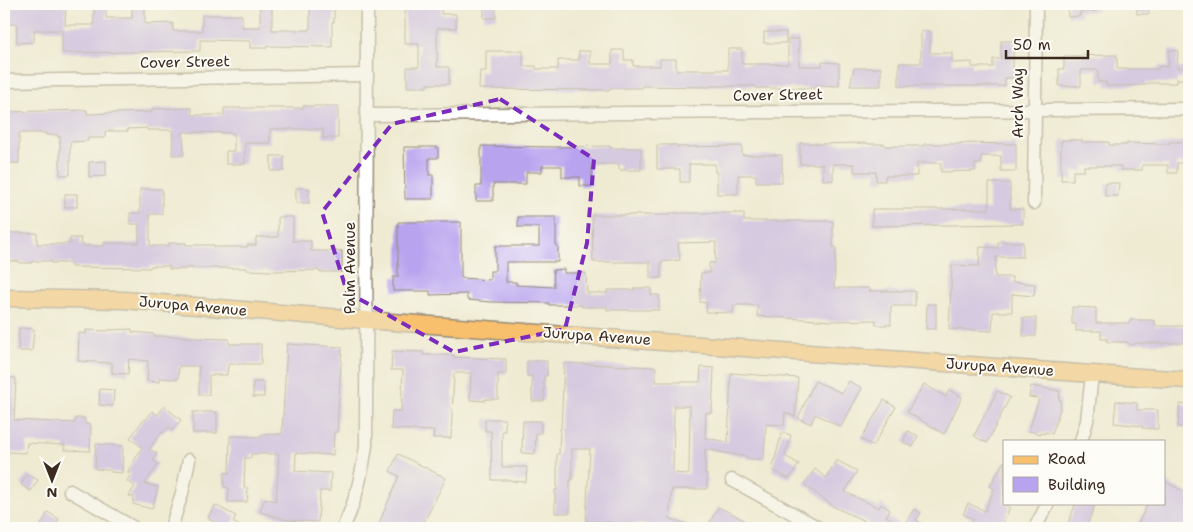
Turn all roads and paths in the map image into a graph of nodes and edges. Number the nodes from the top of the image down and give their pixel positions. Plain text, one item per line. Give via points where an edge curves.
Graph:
1 (367, 4) edge
2 (1036, 4) edge
3 (367, 75) junction
4 (4, 81) edge
5 (1034, 109) junction
6 (1189, 109) edge
7 (367, 115) junction
8 (1034, 203) dead end
9 (4, 298) edge
10 (366, 320) junction
11 (1092, 374) junction
12 (1189, 380) edge
13 (1081, 440) edge
14 (189, 460) dead end
15 (732, 480) dead end
16 (70, 491) dead end
17 (1047, 504) edge
18 (134, 528) edge
19 (172, 528) edge
20 (343, 528) edge
21 (819, 528) edge
22 (1034, 528) edge

1 - 3 street, Palm Avenue
2 - 5 street, Arch Way
3 - 4 street, Cover Street
3 - 7 street, Palm Avenue
5 - 6 street, Cover Street
5 - 7 street, Cover Street
5 - 8 street, Arch Way
7 - 10 street, Palm Avenue
9 - 10 main road, Jurupa Avenue via 124,300
10 - 11 main road, Jurupa Avenue
10 - 20 street, Palm Avenue via 366,446 353,504
11 - 12 main road, Jurupa Avenue
11 - 13 street via 1087,421
14 - 19 street
15 - 21 street
16 - 18 street
17 - 22 street

